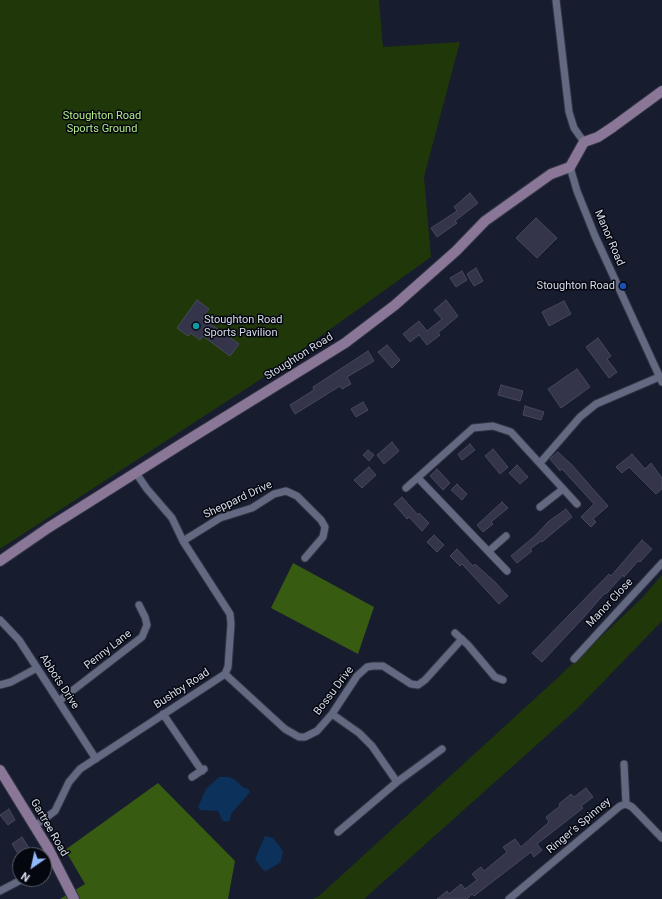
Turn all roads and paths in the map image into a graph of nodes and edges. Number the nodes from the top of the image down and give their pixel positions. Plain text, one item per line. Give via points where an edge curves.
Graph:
1 (556, 0) edge
2 (662, 91) edge
3 (584, 142) junction
4 (570, 166) junction
5 (661, 379) edge
6 (540, 463) junction
7 (136, 473) junction
8 (418, 478) junction
9 (406, 488) dead end
10 (563, 489) junction
11 (577, 504) dead end
12 (540, 507) dead end
13 (506, 536) dead end
14 (183, 541) junction
15 (488, 551) junction
16 (305, 558) dead end
17 (0, 561) edge
18 (662, 563) edge
19 (507, 571) dead end
20 (139, 605) dead end
21 (0, 620) edge
22 (455, 633) dead end
23 (462, 639) junction
24 (574, 659) dead end
25 (37, 668) junction
26 (225, 674) junction
27 (503, 680) dead end
28 (0, 685) edge
29 (59, 701) junction
30 (164, 714) junction
31 (332, 714) junction
32 (442, 749) dead end
33 (96, 759) junction
34 (624, 764) dead end
35 (0, 770) edge
36 (192, 777) dead end
37 (397, 782) junction
38 (626, 804) junction
39 (35, 826) junction
40 (338, 832) dead end
41 (662, 838) edge
42 (47, 847) edge
43 (52, 856) edge
44 (12, 885) edge
45 (0, 891) edge
46 (74, 899) edge
47 (509, 899) edge

1 - 3 street via 569,112 574,128
2 - 3 main road via 614,128
3 - 4 main road
4 - 5 street, Manor Road via 595,236
4 - 7 main road, Stoughton Road via 551,174 485,222 395,304 345,343
5 - 6 street via 596,404 580,417
6 - 8 street via 511,432 494,426 473,428
6 - 10 street
7 - 14 street, Bushby Road via 168,512
7 - 17 main road, Stoughton Road
8 - 9 street
8 - 15 street
10 - 11 street
10 - 12 street
13 - 15 street
14 - 16 street, Sheppard Drive via 220,518 252,508 274,494 286,491 297,496 325,527 323,537
14 - 26 street, Bushby Road via 230,614 230,655
15 - 19 street
18 - 24 street, Manor Close
20 - 29 street, Penny Lane via 147,625 142,637
21 - 25 street, Abbots Drive via 19,640
22 - 23 street
23 - 27 street via 495,677
23 - 31 street, Bossu Drive via 418,685 411,684 384,666 367,668 357,676
25 - 28 street
25 - 29 street, Abbots Drive
26 - 30 street, Bushby Road
26 - 31 street, Bossu Drive via 285,730 299,737 312,734
29 - 33 street, Abbots Drive
30 - 33 street, Bushby Road
30 - 36 street via 203,770
31 - 37 street via 359,733 372,746
32 - 37 street
33 - 39 street, Bushby Road via 74,775 55,811
34 - 38 street
35 - 39 main road, Gartree Road
37 - 40 street
38 - 41 street, Ringer's Spinney
38 - 47 street, Ringer's Spinney via 620,806
39 - 42 main road, Gartree Road
43 - 46 main road, Gartree Road
44 - 45 street

